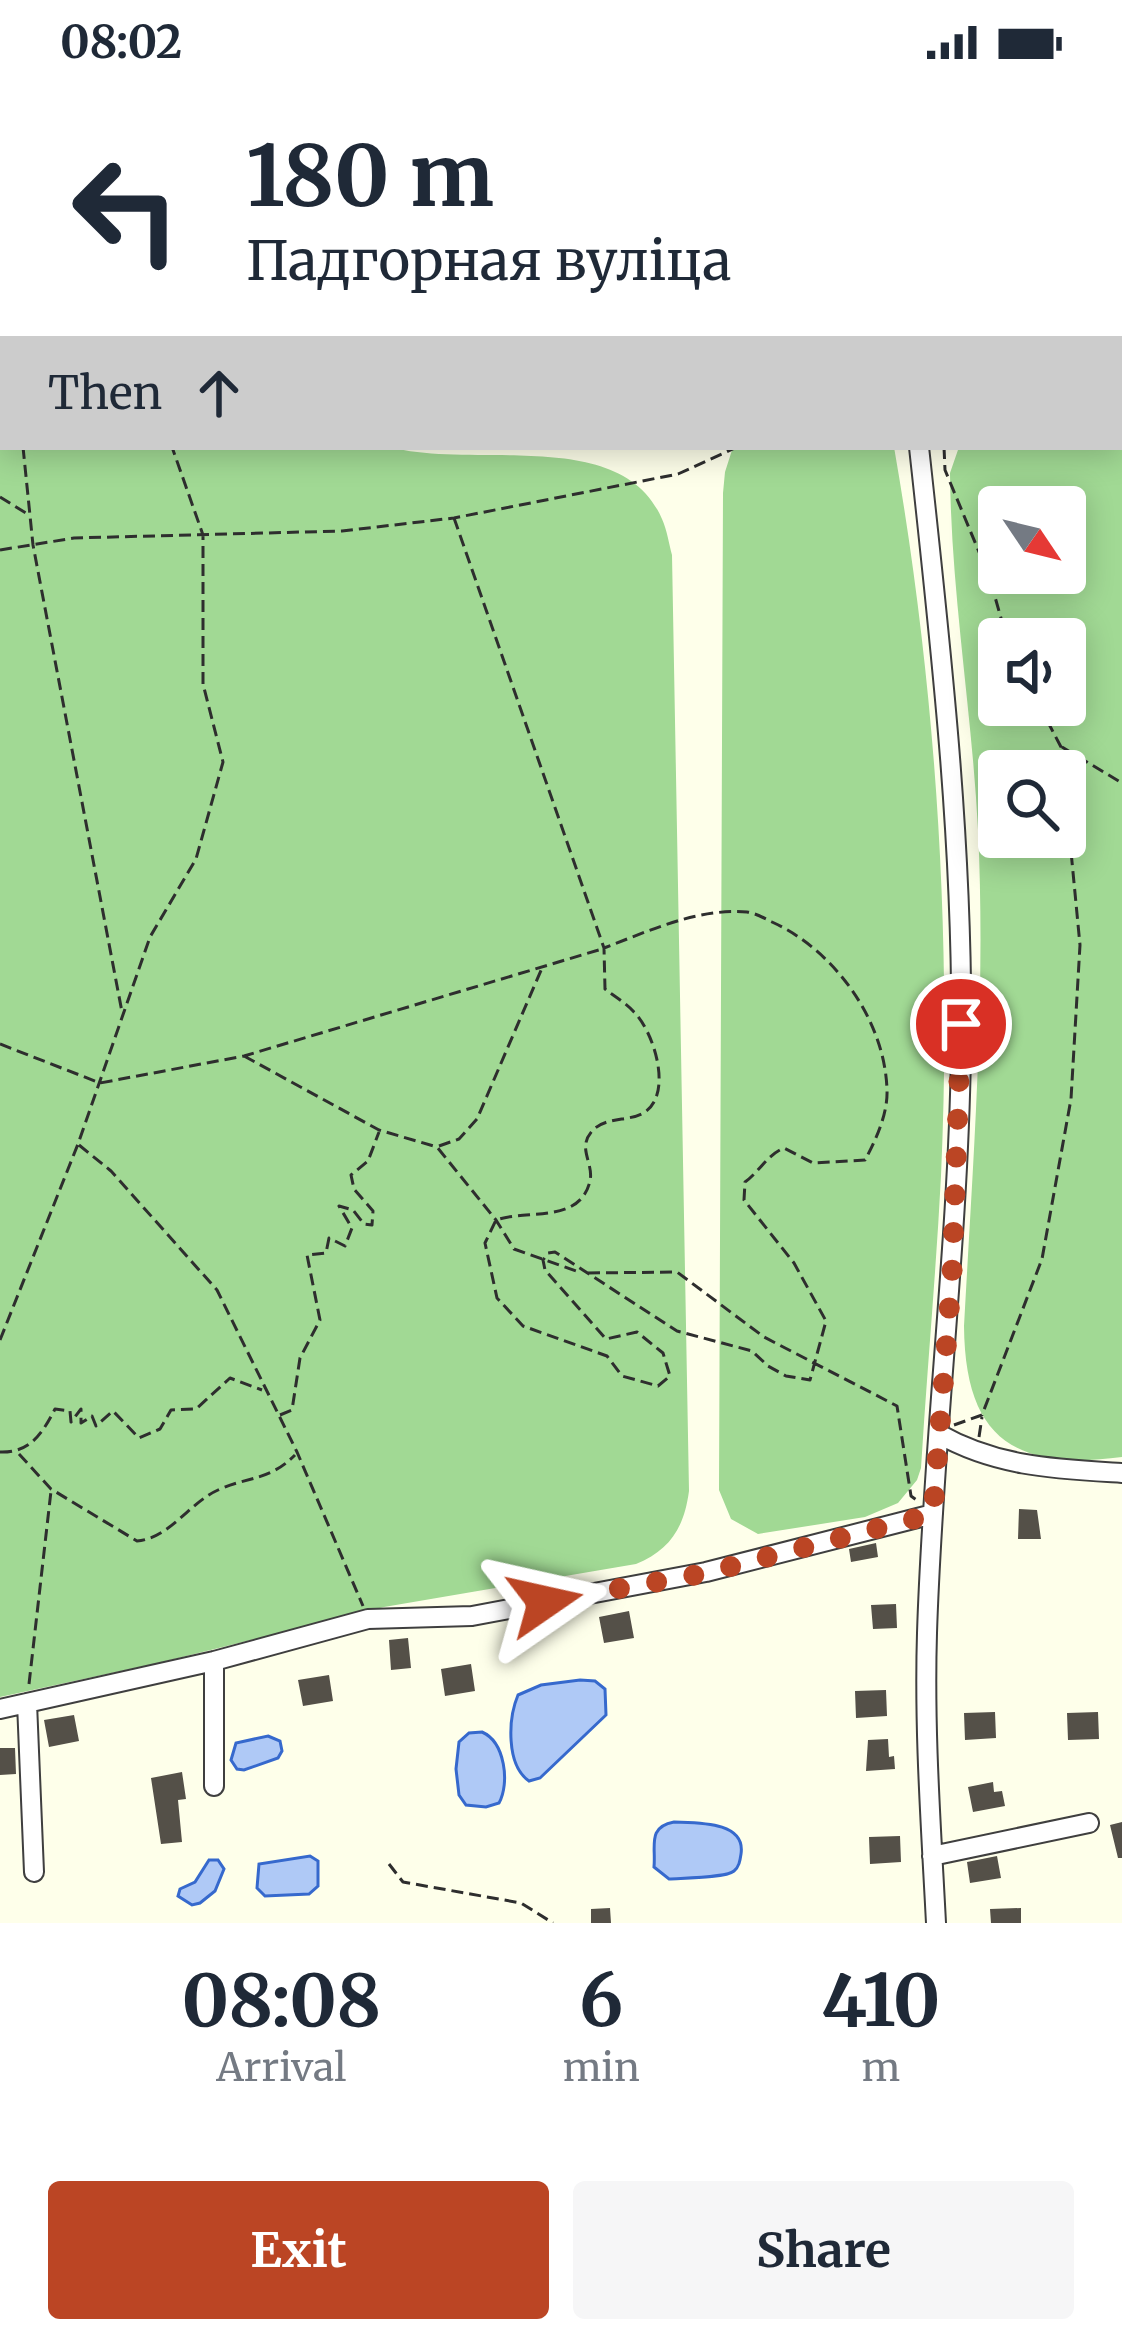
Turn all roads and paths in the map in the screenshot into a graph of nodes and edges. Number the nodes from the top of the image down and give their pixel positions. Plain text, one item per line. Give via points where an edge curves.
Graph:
1 (23, 450) edge
2 (173, 450) edge
3 (730, 450) edge
4 (920, 450) edge
5 (944, 450) edge
6 (0, 497) edge
7 (30, 516) junction
8 (454, 518) junction
9 (203, 535) junction
10 (33, 545) junction
11 (0, 550) edge
12 (1001, 618) edge
13 (1050, 726) edge
14 (1061, 746) junction
15 (1061, 750) edge
16 (1122, 783) edge
17 (1072, 858) edge
18 (604, 948) junction
19 (543, 967) junction
20 (122, 1017) junction
21 (0, 1044) edge
22 (244, 1056) junction
23 (100, 1083) junction
24 (379, 1130) junction
25 (78, 1144) junction
26 (437, 1148) junction
27 (496, 1220) junction
28 (542, 1260) junction
29 (583, 1273) junction
30 (0, 1340) edge
31 (813, 1363) junction
32 (264, 1390) junction
33 (278, 1415) junction
34 (939, 1434) junction
35 (0, 1452) edge
36 (18, 1453) junction
37 (297, 1453) junction
38 (1122, 1473) edge
39 (51, 1489) junction
40 (933, 1514) junction
41 (368, 1619) junction
42 (214, 1660) junction
43 (27, 1703) junction
44 (0, 1709) edge
45 (214, 1786) dead end
46 (1089, 1823) dead end
47 (932, 1856) junction
48 (389, 1864) dead end
49 (34, 1872) dead end
50 (553, 1923) edge
51 (936, 1923) edge

1 - 7 path
2 - 9 path
3 - 8 path via 678,474
4 - 34 street via 960,933 955,1207
5 - 12 path
6 - 7 path
7 - 10 path
8 - 9 path
8 - 18 path
9 - 10 path
9 - 20 path via 203,684 223,762 196,859 151,937
10 - 11 path
10 - 20 path
13 - 14 path
14 - 15 path
14 - 16 path
17 - 34 path via 1080,945 1071,1099 1042,1259 982,1415
18 - 19 path
18 - 27 path via 605,989 638,1014 660,1067 657,1100 643,1114 598,1124 586,1138 592,1174 579,1200 561,1213
18 - 31 path via 688,917 750,912 800,935 834,965 874,1030 887,1091 865,1160 813,1163 784,1148 745,1182 744,1200 794,1263 826,1321
19 - 22 path
19 - 26 path via 477,1119 460,1139
20 - 23 path
21 - 23 path
22 - 23 path
22 - 24 path
23 - 25 path
24 - 26 path
24 - 33 path via 368,1161 351,1175 353,1190 373,1211 372,1225 339,1206 352,1228 345,1246 328,1238 326,1253 307,1255 320,1320 300,1358 292,1410
25 - 30 path
25 - 32 path via 217,1290
26 - 27 path
27 - 28 path via 514,1249
27 - 28 path via 485,1244 497,1298 523,1326 607,1356 622,1376 658,1387 670,1376 663,1353 638,1332 606,1339
28 - 29 path
28 - 29 path via 555,1252
29 - 31 path via 677,1272
29 - 31 path via 677,1331 752,1352 786,1376 810,1380
31 - 40 path via 897,1406 911,1496
32 - 33 path
32 - 36 path via 230,1378 196,1409 171,1410 160,1429 139,1438 112,1411 96,1426 92,1416 81,1423 81,1408 71,1422 70,1411 55,1409 41,1435
33 - 37 path
34 - 38 street via 972,1453
34 - 40 street
35 - 36 path
36 - 39 path
37 - 39 path via 277,1473 216,1491 152,1540 137,1541
37 - 41 path
39 - 43 path
40 - 41 street via 706,1573 472,1616
40 - 47 street via 926,1709
41 - 42 street
42 - 43 street
42 - 45 street
43 - 44 street
43 - 49 street
46 - 47 street
47 - 51 street
48 - 50 path via 403,1882 521,1903

